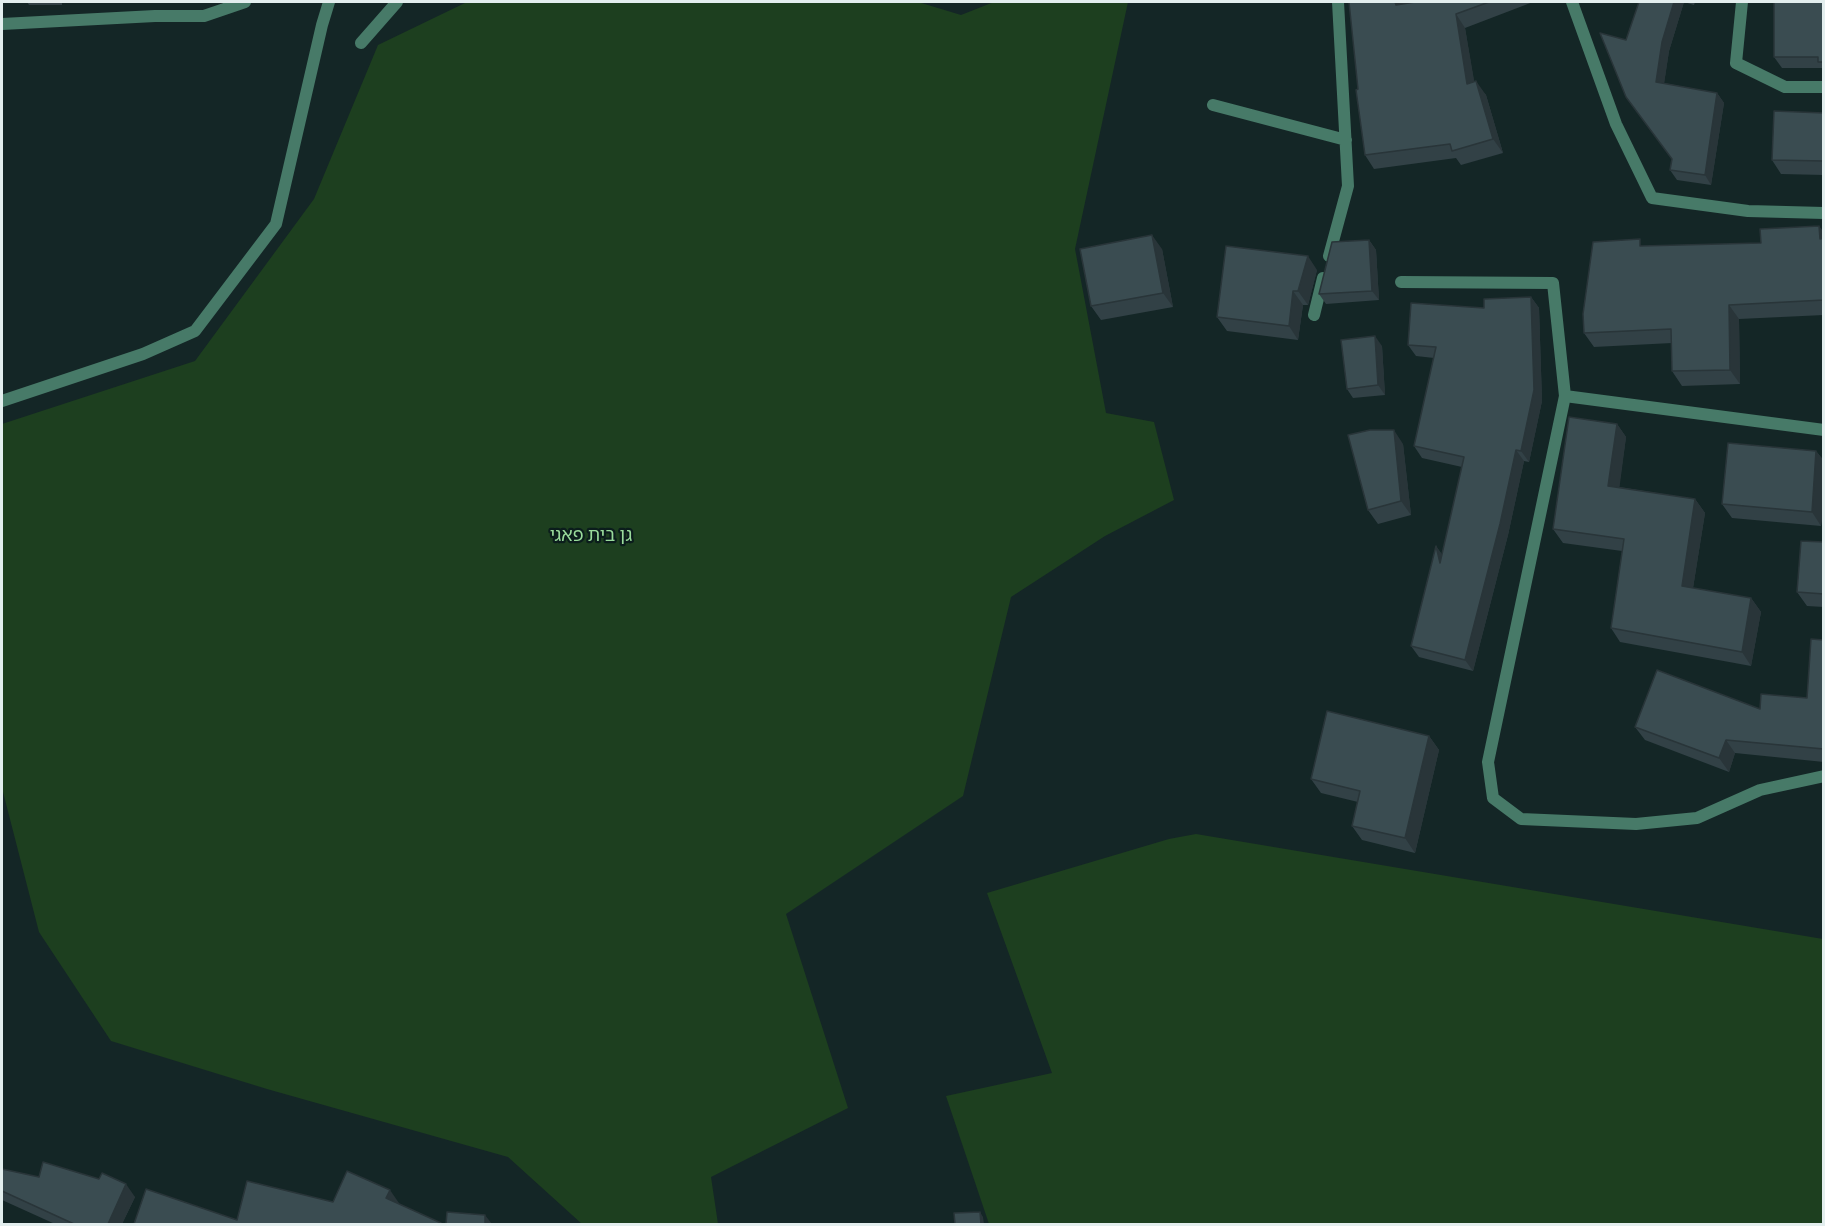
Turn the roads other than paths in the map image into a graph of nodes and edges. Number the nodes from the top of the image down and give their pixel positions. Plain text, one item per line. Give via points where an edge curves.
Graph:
1 (245, 2) edge
2 (329, 2) edge
3 (397, 2) edge
4 (1338, 2) edge
5 (1572, 2) edge
6 (1742, 2) edge
7 (2, 24) edge
8 (361, 43) dead end
9 (1824, 87) edge
10 (1213, 105) dead end
11 (1346, 140) junction
12 (1824, 213) edge
13 (1401, 282) dead end
14 (1314, 315) dead end
15 (1565, 396) junction
16 (2, 401) edge
17 (1824, 430) edge
18 (1824, 776) edge

1 - 7 street via 204,16
2 - 16 street via 276,224 195,331 143,354
3 - 8 street
4 - 11 street
5 - 12 street via 1616,124 1652,198 1749,211
6 - 9 street via 1736,63 1785,87
10 - 11 street
11 - 14 street via 1348,186
13 - 15 street via 1552,283
15 - 17 street
15 - 18 street via 1488,762 1493,798 1521,819 1636,824 1696,818 1760,790

